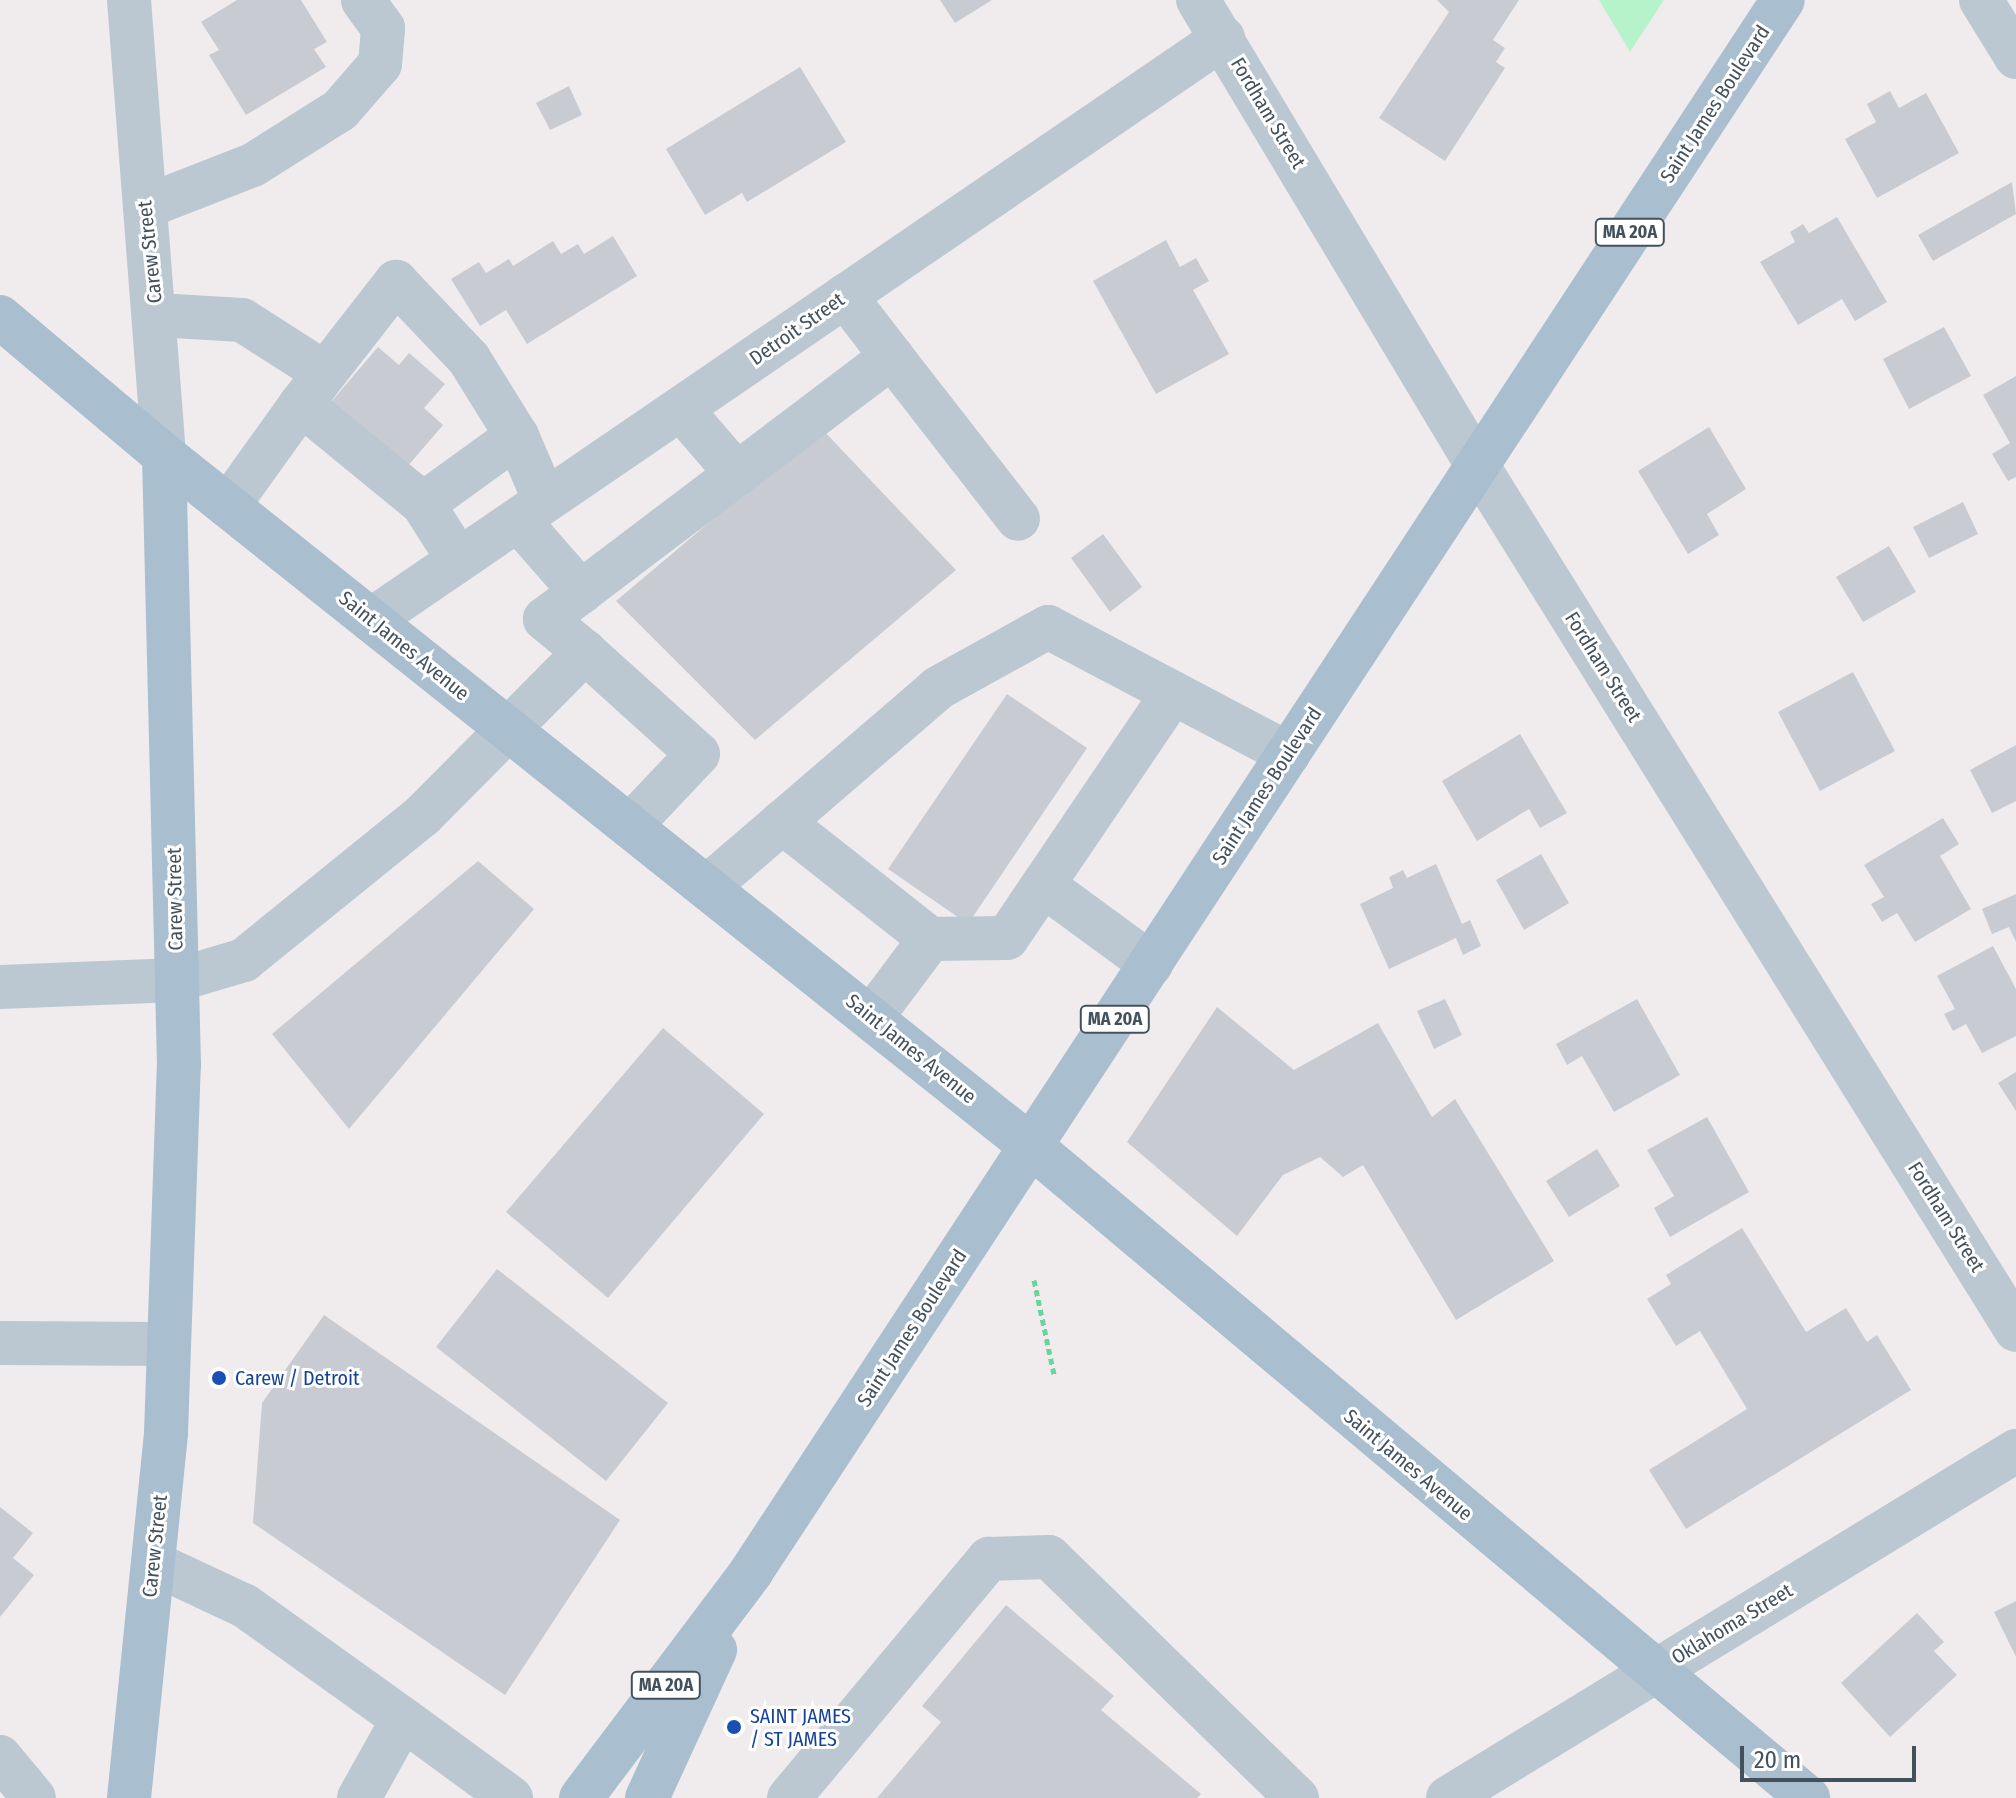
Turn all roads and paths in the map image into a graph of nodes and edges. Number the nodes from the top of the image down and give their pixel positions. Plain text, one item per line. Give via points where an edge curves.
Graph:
1 (129, 0) edge
2 (363, 0) edge
3 (1198, 0) edge
4 (1783, 0) edge
5 (1981, 0) edge
6 (1223, 38) junction
7 (2016, 57) edge
8 (145, 207) junction
9 (845, 296) junction
10 (157, 315) junction
11 (0, 317) edge
12 (892, 357) junction
13 (313, 388) junction
14 (681, 409) junction
15 (517, 436) junction
16 (164, 455) junction
17 (1477, 465) junction
18 (737, 474) junction
19 (423, 504) junction
20 (228, 506) junction
21 (531, 510) junction
22 (1018, 519) dead end
23 (458, 559) junction
24 (581, 592) junction
25 (371, 620) junction
26 (585, 652) junction
27 (1173, 693) junction
28 (510, 730) junction
29 (1289, 754) junction
30 (782, 822) junction
31 (630, 826) junction
32 (1043, 885) junction
33 (707, 887) junction
34 (930, 939) junction
35 (1151, 964) junction
36 (177, 980) junction
37 (0, 987) edge
38 (871, 1018) junction
39 (1032, 1147) junction
40 (1034, 1280) dead end
41 (2016, 1330) edge
42 (0, 1343) edge
43 (169, 1344) junction
44 (1054, 1374) dead end
45 (2016, 1451) edge
46 (153, 1563) junction
47 (751, 1572) junction
48 (1653, 1672) junction
49 (403, 1719) junction
50 (0, 1757) edge
51 (34, 1798) edge
52 (129, 1798) edge
53 (359, 1798) edge
54 (511, 1798) edge
55 (581, 1798) edge
56 (647, 1798) edge
57 (789, 1798) edge
58 (1297, 1798) edge
59 (1448, 1798) edge
60 (1808, 1798) edge

1 - 8 street, Carew Street
2 - 8 street via 383,28 380,64 340,110 253,165
3 - 6 street, Fordham Street
4 - 17 main road, Saint James Boulevard / MA 20A
5 - 7 street
6 - 9 street, Detroit Street
6 - 17 street, Fordham Street
8 - 10 street, Carew Street
9 - 12 street
9 - 14 street, Detroit Street
10 - 13 street via 242,320
10 - 16 street, Carew Street
11 - 16 main road, Saint James Avenue
12 - 18 street
12 - 22 street
13 - 15 street via 396,282 469,359
13 - 19 street
13 - 20 street
14 - 18 street
14 - 21 street, Detroit Street
15 - 19 street
15 - 21 street
16 - 20 main road, Saint James Avenue
16 - 36 main road, Carew Street
17 - 29 main road, Saint James Boulevard / MA 20A
17 - 41 street, Fordham Street
18 - 24 street
19 - 23 street
20 - 25 main road, Saint James Avenue
21 - 23 street, Detroit Street
21 - 24 street
23 - 25 street, Detroit Street
24 - 26 street via 545,619
25 - 28 main road, Saint James Avenue
26 - 28 street
26 - 31 street via 698,754
27 - 29 street
27 - 30 street via 1048,627 938,688
27 - 32 street
28 - 31 main road, Saint James Avenue
28 - 36 street via 423,815 244,960
29 - 35 main road, Saint James Boulevard / MA 20A
30 - 33 street
30 - 34 street
31 - 33 main road, Saint James Avenue
32 - 34 street via 1007,938
32 - 35 street
33 - 38 main road, Saint James Avenue
34 - 38 street
35 - 39 main road, Saint James Boulevard / MA 20A
36 - 37 street
36 - 43 main road, Carew Street
38 - 39 main road, Saint James Avenue
39 - 47 main road, Saint James Boulevard / MA 20A
39 - 48 main road, Saint James Avenue
40 - 44 path
42 - 43 street
43 - 46 main road, Carew Street
45 - 48 street, Oklahoma Street
46 - 49 street via 245,1606
46 - 52 main road, Carew Street
47 - 55 main road, Saint James Boulevard / MA 20A
47 - 56 main road, Saint James Boulevard / MA 20A
48 - 59 street, Oklahoma Street
48 - 60 main road, Saint James Avenue
49 - 53 street
49 - 54 street
50 - 51 street
57 - 58 street via 989,1559 1049,1557

